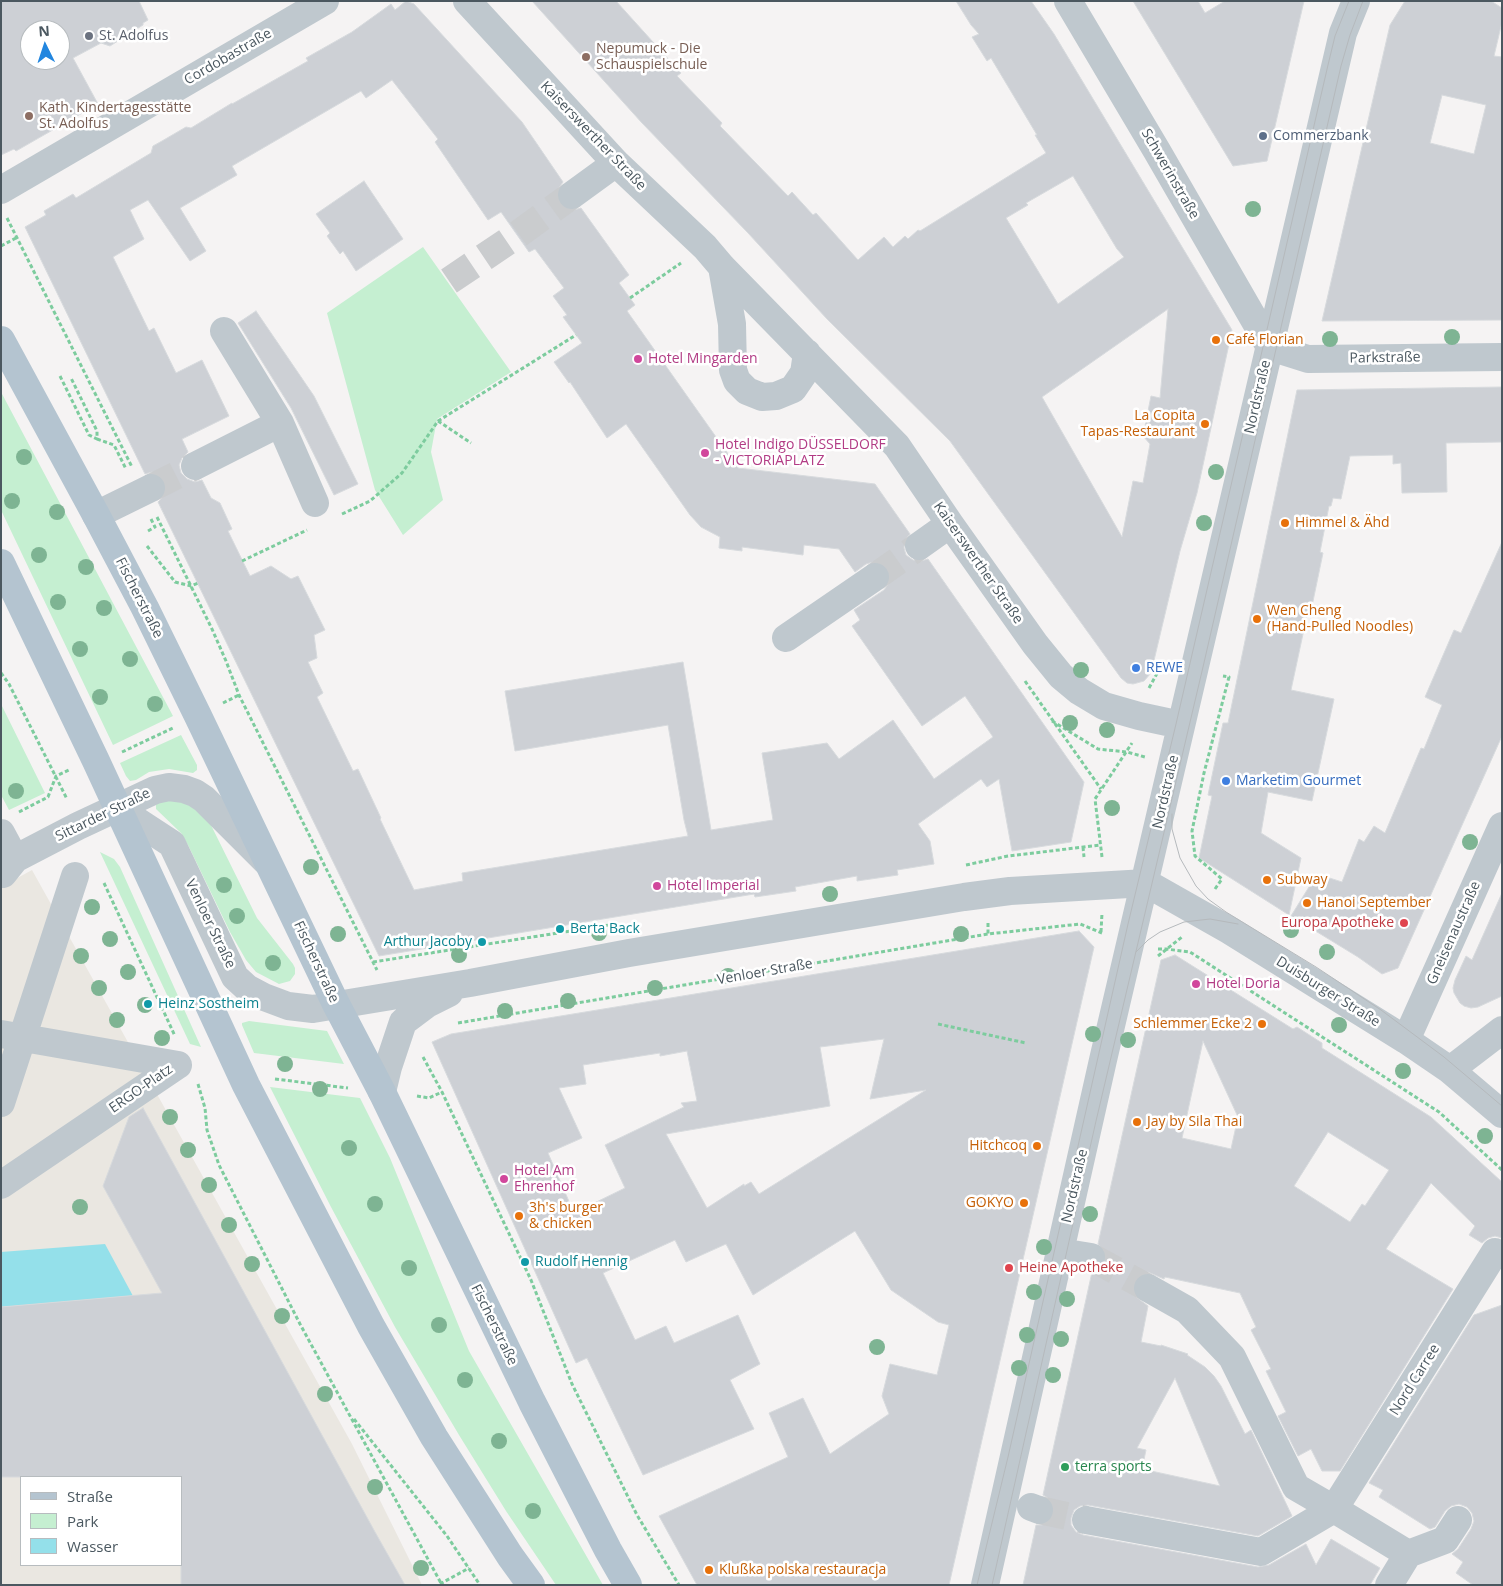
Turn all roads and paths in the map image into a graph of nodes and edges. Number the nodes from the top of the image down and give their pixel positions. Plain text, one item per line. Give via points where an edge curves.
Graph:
1 (325, 1) edge
2 (1068, 1) edge
3 (1356, 1) edge
4 (477, 4) edge
5 (616, 163) junction
6 (572, 195) tunnel mouth
7 (3, 202) edge
8 (16, 238) junction
9 (1, 246) edge
10 (713, 257) junction
11 (630, 298) dead end
12 (224, 331) dead end
13 (576, 335) dead end
14 (1, 340) edge
15 (1270, 347) junction
16 (807, 353) junction
17 (1502, 357) edge
18 (60, 376) dead end
19 (71, 378) dead end
20 (438, 421) junction
21 (280, 423) junction
22 (97, 439) junction
23 (471, 443) dead end
24 (114, 445) dead end
25 (195, 466) tunnel mouth
26 (148, 490) junction
27 (96, 515) junction
28 (320, 516) junction
29 (950, 524) junction
30 (155, 527) dead end
31 (148, 531) dead end
32 (145, 543) dead end
33 (919, 546) tunnel mouth
34 (242, 561) dead end
35 (1, 563) edge
36 (875, 577) tunnel mouth
37 (198, 583) dead end
38 (191, 586) junction
39 (786, 638) dead end
40 (1, 673) edge
41 (1222, 676) dead end
42 (1024, 680) dead end
43 (239, 695) junction
44 (220, 705) dead end
45 (1052, 721) junction
46 (1181, 725) junction
47 (177, 726) dead end
48 (1135, 738) dead end
49 (1127, 752) junction
50 (117, 754) dead end
51 (1148, 758) dead end
52 (72, 769) dead end
53 (56, 776) junction
54 (1102, 789) junction
55 (68, 802) dead end
56 (117, 808) junction
57 (7, 824) edge
58 (1502, 826) edge
59 (1083, 847) dead end
60 (1008, 856) dead end
61 (1084, 857) dead end
62 (1103, 859) dead end
63 (1009, 861) dead end
64 (270, 866) junction
65 (6, 867) edge
66 (88, 877) joint
67 (1146, 883) junction
68 (1216, 888) dead end
69 (1070, 917) dead end
70 (988, 919) dead end
71 (1071, 925) junction
72 (988, 934) junction
73 (1109, 935) dead end
74 (1157, 950) dead end
75 (378, 971) dead end
76 (470, 983) junction
77 (336, 1004) junction
78 (456, 1023) dead end
79 (938, 1024) dead end
80 (1502, 1030) edge
81 (12, 1036) edge
82 (177, 1039) dead end
83 (1406, 1040) junction
84 (1026, 1043) dead end
85 (419, 1050) dead end
86 (1450, 1070) junction
87 (274, 1079) dead end
88 (197, 1081) dead end
89 (369, 1091) junction
90 (442, 1092) junction
91 (429, 1098) dead end
92 (1, 1103) edge
93 (1502, 1114) edge
94 (1502, 1170) edge
95 (1, 1185) edge
96 (1060, 1252) junction
97 (1495, 1252) dead end
98 (1090, 1257) tunnel mouth
99 (1148, 1288) tunnel mouth
100 (348, 1411) junction
101 (1334, 1509) junction
102 (1086, 1520) tunnel mouth
103 (1458, 1520) dead end
104 (1408, 1554) junction
105 (469, 1568) junction
106 (441, 1584) edge
107 (480, 1585) edge
108 (531, 1585) edge
109 (628, 1585) edge
110 (679, 1585) edge
111 (985, 1585) edge
112 (1390, 1585) edge

1 - 7 street, Cordobastraße
2 - 15 street, Schwerinstraße
3 - 15 street, Nordstraße via 1343,33
4 - 5 street, Kaiserswerther Straße
5 - 6 street
5 - 10 street, Kaiserswerther Straße
7 - 8 path
8 - 9 path
8 - 26 path
10 - 11 path
10 - 16 street, Kaiserswerther Straße
10 - 16 street via 732,324 732,370 737,381 747,391 762,397 776,396 794,388 804,373
12 - 21 street
13 - 20 path
14 - 27 main road, Fischerstraße
15 - 17 street, Parkstraße via 1308,359
15 - 46 street, Nordstraße
16 - 29 street, Kaiserswerther Straße via 897,446
18 - 22 path via 89,435
19 - 22 path via 97,431
20 - 23 path
20 - 28 path via 402,473 370,501
21 - 25 street
21 - 28 street
22 - 24 path
26 - 27 street
26 - 38 path
27 - 64 main road, Fischerstraße
28 - 34 path
29 - 33 street
29 - 46 street, Kaiserswerther Straße via 1061,676 1104,706
30 - 31 path
32 - 38 path via 175,582
35 - 56 main road
36 - 39 street
37 - 38 path
38 - 43 path
40 - 53 path
41 - 68 path via 1229,677 1192,831 1195,856 1222,879
42 - 45 path
43 - 44 path
43 - 75 path
45 - 49 path via 1098,749
45 - 54 path
46 - 67 street, Nordstraße
47 - 50 path
48 - 49 path
49 - 51 path
49 - 54 path
52 - 53 path
53 - 55 path
53 - 57 path via 48,797
54 - 62 path via 1095,799
56 - 64 street, Sittarder Straße via 155,790 168,787 184,789 204,799
56 - 65 street, Sittarder Straße
56 - 77 street, Venloer Straße via 172,844 235,977 247,988 288,1006 313,1009
56 - 108 main road via 241,1074 371,1326 434,1437
57 - 65 street
58 - 83 street, Gneisenaustraße
59 - 61 path
60 - 63 path
64 - 77 main road, Fischerstraße
66 - 81 street
66 - 82 path
67 - 76 street, Venloer Straße via 964,897 629,952
67 - 83 street, Duisburger Straße via 1229,930
67 - 96 street, Nordstraße
69 - 71 path
70 - 72 path
71 - 72 path, Venloer Straße
71 - 73 path, Venloer Straße via 1080,924
72 - 78 path, Venloer Straße
74 - 94 path via 1190,952 1439,1112
76 - 77 street, Venloer Straße
76 - 89 street, Venloer Straße via 427,1004 404,1022 393,1051
77 - 89 main road, Fischerstraße
79 - 84 path
80 - 86 street
81 - 92 street
81 - 95 street, ERGO-Platz via 178,1065
83 - 86 street, Duisburger Straße
85 - 90 path
86 - 93 street, Duisburger Straße
87 - 89 path
88 - 100 path via 205,1108 206,1130 219,1165
89 - 109 main road, Fischerstraße
90 - 91 path
90 - 110 path via 531,1280 572,1384 637,1515
96 - 98 street
96 - 111 street, Nordstraße
97 - 101 street, Nord Carree
99 - 101 street via 1187,1310 1232,1358 1296,1487
100 - 105 path
100 - 106 path
101 - 102 street, Nord Carree via 1261,1552
101 - 104 street
103 - 104 street via 1445,1540
104 - 112 street
105 - 106 path
105 - 107 path

